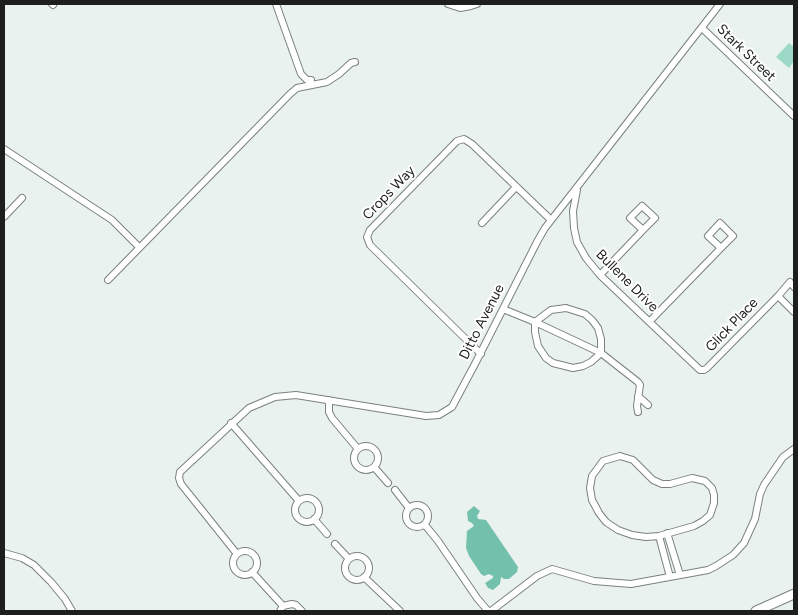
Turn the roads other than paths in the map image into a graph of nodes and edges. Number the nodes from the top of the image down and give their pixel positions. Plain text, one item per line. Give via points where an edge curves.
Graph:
1 (276, 4) edge
2 (448, 4) edge
3 (477, 4) edge
4 (720, 4) edge
5 (702, 28) junction
6 (355, 62) dead end
7 (311, 80) dead end
8 (794, 116) edge
9 (4, 149) edge
10 (516, 187) junction
11 (577, 188) junction
12 (22, 198) dead end
13 (562, 207) junction
14 (574, 211) junction
15 (4, 218) edge
16 (551, 220) junction
17 (482, 223) dead end
18 (643, 230) dead end
19 (139, 247) junction
20 (721, 248) dead end
21 (600, 275) junction
22 (108, 280) dead end
23 (794, 287) edge
24 (779, 295) junction
25 (503, 309) junction
26 (794, 312) edge
27 (535, 322) junction
28 (650, 322) junction
29 (601, 353) junction
30 (481, 354) junction
31 (702, 371) joint
32 (638, 396) junction
33 (329, 400) junction
34 (648, 405) dead end
35 (638, 412) dead end
36 (231, 423) junction
37 (358, 449) junction
38 (794, 449) edge
39 (374, 467) junction
40 (388, 483) dead end
41 (395, 490) dead end
42 (299, 501) junction
43 (408, 508) junction
44 (314, 519) junction
45 (424, 525) junction
46 (667, 533) junction
47 (327, 534) dead end
48 (659, 536) junction
49 (335, 544) dead end
50 (4, 553) edge
51 (237, 554) junction
52 (348, 559) junction
53 (252, 572) junction
54 (680, 575) junction
55 (364, 577) junction
56 (670, 577) junction
57 (794, 594) edge
58 (282, 609) edge
59 (72, 611) edge
60 (302, 611) edge
61 (400, 611) edge
62 (489, 611) edge
63 (756, 611) edge

1 - 7 street via 301,74
2 - 3 street via 460,8
4 - 5 street, Ditto Avenue
5 - 8 street, Stark Street
5 - 11 street, Ditto Avenue
6 - 19 street via 326,82 297,88
9 - 19 street via 112,220
10 - 16 street, Crops Way
10 - 17 street
10 - 30 street, Crops Way via 472,144 464,139 456,141 368,234 368,242 373,249
11 - 13 street, Ditto Avenue
11 - 14 street, Bullene Drive
12 - 15 street
13 - 14 street
13 - 16 street, Ditto Avenue
14 - 21 street, Bullene Drive via 577,242
16 - 25 street, Ditto Avenue
18 - 21 street
19 - 22 street
20 - 28 street
21 - 28 street, Bullene Drive
23 - 24 street, Glick Place via 790,282
24 - 26 street, Glick Place
24 - 31 street, Glick Place
25 - 27 street
25 - 30 street, Ditto Avenue
27 - 29 street
27 - 29 street via 558,309 585,314 598,328
27 - 29 street via 538,346 554,363 573,368 583,366
28 - 31 street, Bullene Drive
29 - 32 street via 638,382
30 - 33 street, Ditto Avenue via 452,407 439,415 426,416
32 - 34 street
32 - 35 street
33 - 36 street, Ditto Avenue via 296,395 275,397 255,404
33 - 37 street via 332,418
36 - 42 street
36 - 51 street, Ditto Avenue via 179,476 181,484
37 - 39 street via 355,454 357,466 368,470
37 - 39 street via 370,446 376,450 378,462
38 - 54 street via 783,457 764,485 750,531 739,549 726,561 708,570
39 - 40 street
41 - 43 street
42 - 44 street via 295,509 298,517 306,522
42 - 44 street via 306,498 317,504 318,512
43 - 45 street via 408,524 413,527
43 - 45 street via 417,504 425,508 428,516
44 - 47 street
45 - 62 street
46 - 48 street
46 - 48 street via 694,526 710,515 714,502 712,488 698,479 662,484 628,457 620,456 603,462 592,476 590,488 599,513 618,530 632,535
46 - 54 street
48 - 56 street
49 - 52 street
50 - 59 street via 34,565
51 - 53 street via 233,562 236,571 244,575
51 - 53 street via 246,551 254,556 257,564
52 - 55 street via 345,564 348,576 359,580
52 - 55 street via 357,556 366,560 368,569
53 - 58 street
54 - 56 street
55 - 61 street
56 - 62 street via 631,584 614,583 552,569
57 - 63 main road
58 - 60 street via 292,604

